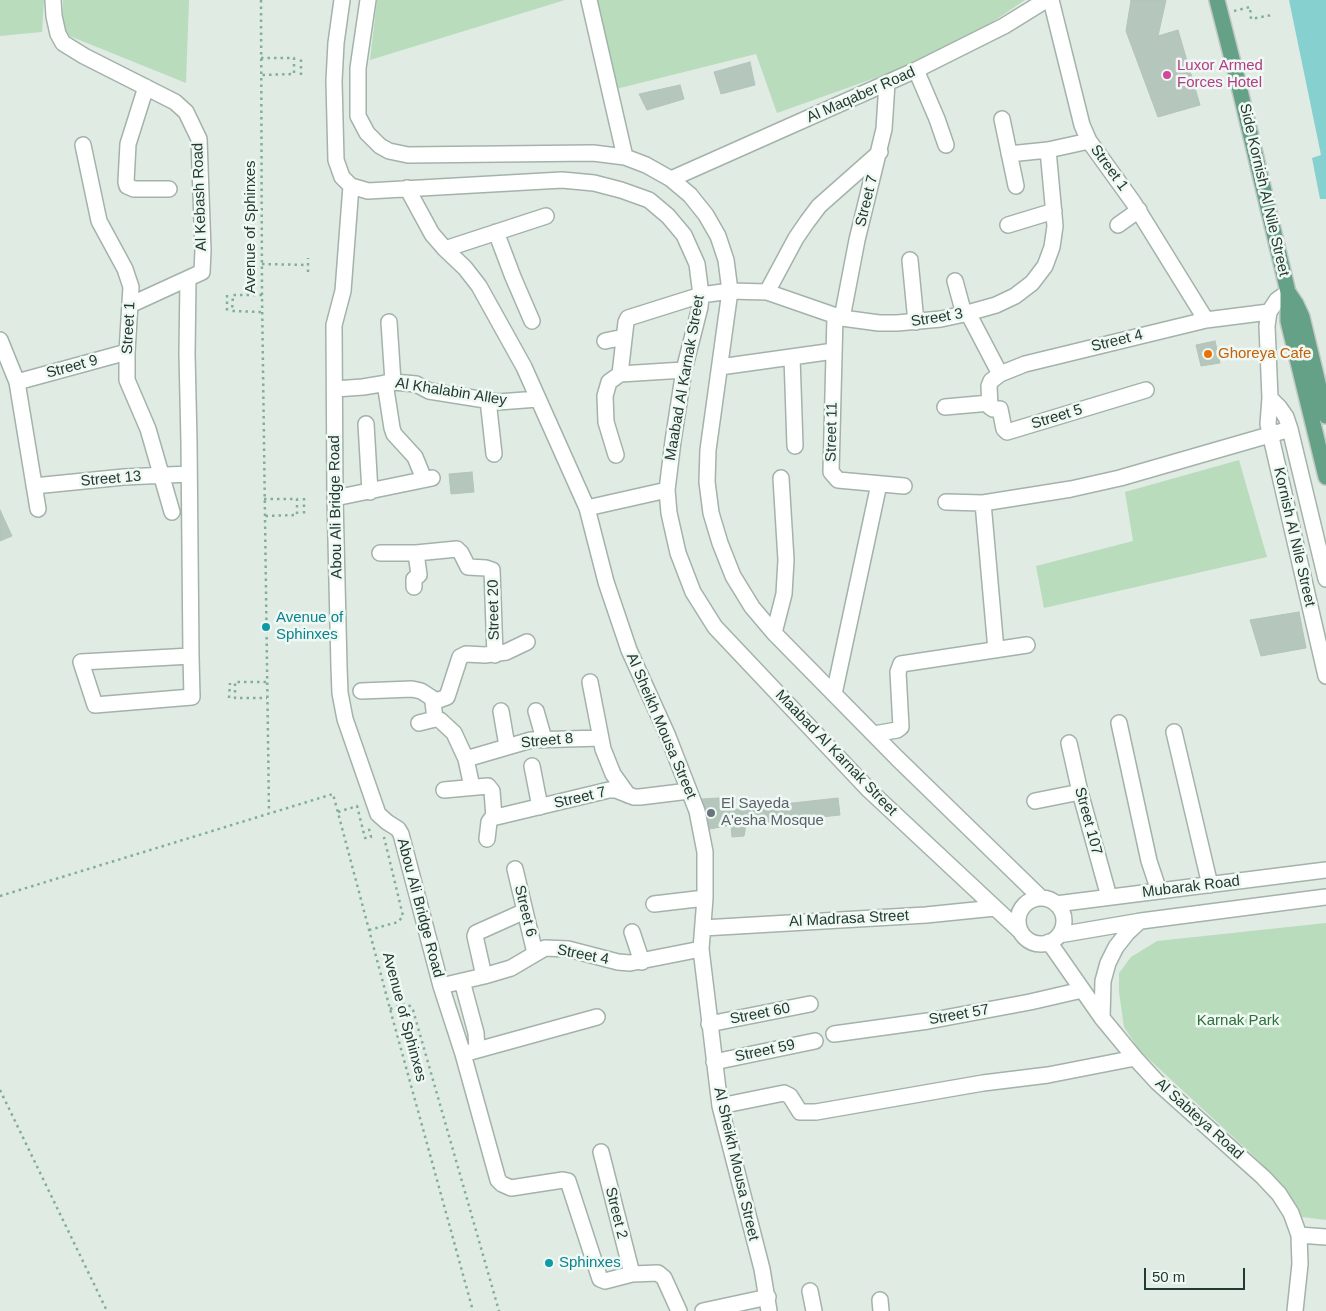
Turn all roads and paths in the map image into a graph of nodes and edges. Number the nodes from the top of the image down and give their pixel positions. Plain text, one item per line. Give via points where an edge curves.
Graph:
1 (53, 0) edge
2 (261, 0) edge
3 (342, 0) edge
4 (368, 0) edge
5 (589, 0) edge
6 (1046, 0) edge
7 (1051, 0) edge
8 (1217, 0) edge
9 (1220, 15) junction
10 (1272, 15) dead end
11 (262, 58) junction
12 (301, 58) dead end
13 (294, 66) junction
14 (301, 66) junction
15 (916, 70) junction
16 (262, 75) junction
17 (301, 75) dead end
18 (887, 83) junction
19 (146, 87) junction
20 (1002, 119) dead end
21 (1089, 141) junction
22 (83, 145) dead end
23 (946, 145) dead end
24 (1048, 150) junction
25 (880, 152) junction
26 (528, 154) junction
27 (1009, 154) junction
28 (625, 157) junction
29 (671, 179) junction
30 (530, 181) junction
31 (351, 186) junction
32 (1016, 186) dead end
33 (406, 188) junction
34 (169, 189) dead end
35 (1138, 210) junction
36 (1054, 212) junction
37 (546, 216) dead end
38 (1008, 225) dead end
39 (1118, 225) dead end
40 (496, 232) junction
41 (445, 249) junction
42 (308, 258) dead end
43 (910, 260) dead end
44 (262, 264) junction
45 (308, 264) junction
46 (308, 272) dead end
47 (188, 279) junction
48 (955, 281) dead end
49 (730, 291) junction
50 (767, 292) junction
51 (1288, 292) junction
52 (227, 295) dead end
53 (262, 295) junction
54 (701, 295) junction
55 (228, 303) junction
56 (232, 303) junction
57 (130, 305) junction
58 (228, 311) dead end
59 (262, 312) junction
60 (1269, 312) junction
61 (966, 313) junction
62 (839, 317) junction
63 (1206, 320) junction
64 (532, 321) dead end
65 (389, 322) dead end
66 (916, 322) junction
67 (624, 338) junction
68 (0, 340) edge
69 (605, 341) dead end
70 (834, 351) junction
71 (127, 352) junction
72 (792, 357) junction
73 (720, 367) junction
74 (684, 370) junction
75 (620, 374) junction
76 (1000, 374) junction
77 (16, 382) junction
78 (389, 383) junction
79 (335, 389) junction
80 (1146, 390) dead end
81 (1270, 398) junction
82 (538, 399) junction
83 (488, 400) junction
84 (990, 403) junction
85 (945, 406) dead end
86 (1326, 416) edge
87 (366, 424) dead end
88 (1290, 429) junction
89 (1270, 436) junction
90 (795, 446) dead end
91 (494, 454) dead end
92 (616, 455) dead end
93 (189, 474) junction
94 (160, 475) junction
95 (1326, 477) edge
96 (781, 478) dead end
97 (880, 484) junction
98 (34, 486) junction
99 (904, 486) dead end
100 (667, 490) junction
101 (370, 492) junction
102 (304, 498) dead end
103 (335, 498) junction
104 (264, 499) junction
105 (946, 502) dead end
106 (983, 503) junction
107 (297, 506) junction
108 (304, 506) junction
109 (587, 508) junction
110 (38, 509) dead end
111 (172, 512) dead end
112 (265, 516) junction
113 (304, 516) dead end
114 (380, 553) dead end
115 (416, 553) junction
116 (1326, 577) edge
117 (1304, 582) junction
118 (414, 587) dead end
119 (774, 633) junction
120 (527, 642) dead end
121 (1027, 645) dead end
122 (996, 650) junction
123 (495, 654) junction
124 (191, 656) junction
125 (1326, 676) edge
126 (266, 682) junction
127 (590, 682) dead end
128 (230, 683) dead end
129 (229, 690) junction
130 (235, 690) junction
131 (361, 691) dead end
132 (834, 694) junction
133 (230, 698) dead end
134 (266, 698) junction
135 (435, 700) junction
136 (501, 711) dead end
137 (536, 712) dead end
138 (435, 719) junction
139 (419, 723) dead end
140 (1119, 723) dead end
141 (1174, 732) dead end
142 (874, 734) junction
143 (601, 738) junction
144 (544, 739) junction
145 (1069, 744) dead end
146 (507, 746) junction
147 (466, 758) junction
148 (532, 766) dead end
149 (472, 787) junction
150 (444, 790) dead end
151 (690, 792) junction
152 (1080, 792) junction
153 (628, 795) junction
154 (1035, 801) dead end
155 (540, 807) junction
156 (338, 812) junction
157 (269, 814) junction
158 (373, 816) junction
159 (494, 817) junction
160 (487, 840) dead end
161 (514, 869) dead end
162 (1326, 870) edge
163 (1210, 885) junction
164 (1159, 891) junction
165 (0, 896) edge
166 (1326, 897) edge
167 (705, 898) junction
168 (1041, 898) junction
169 (1109, 898) junction
170 (654, 904) dead end
171 (1056, 904) junction
172 (995, 908) junction
173 (525, 911) junction
174 (1141, 921) junction
175 (703, 928) junction
176 (369, 930) junction
177 (1020, 931) junction
178 (632, 932) dead end
179 (1054, 938) junction
180 (701, 950) junction
181 (535, 953) junction
182 (642, 962) junction
183 (484, 976) junction
184 (462, 982) junction
185 (442, 986) junction
186 (1082, 990) junction
187 (810, 1004) dead end
188 (390, 1009) junction
189 (597, 1017) dead end
190 (1102, 1018) junction
191 (710, 1024) junction
192 (834, 1034) dead end
193 (815, 1041) dead end
194 (470, 1052) junction
195 (1135, 1058) junction
196 (714, 1062) junction
197 (0, 1090) edge
198 (720, 1106) junction
199 (601, 1152) dead end
200 (1299, 1235) junction
201 (1326, 1237) edge
202 (632, 1274) junction
203 (810, 1291) dead end
204 (768, 1304) edge
205 (107, 1311) edge
206 (473, 1311) edge
207 (499, 1311) edge
208 (679, 1311) edge
209 (703, 1311) edge
210 (814, 1311) edge
211 (1295, 1311) edge

1 - 19 street, Al Kebash Road via 58,34 63,43
2 - 11 path, Avenue of Sphinxes
3 - 31 street via 334,81 336,160 342,177
4 - 26 street, Maabad Al Karnak Street via 358,68 358,116 373,140 389,151 408,155
5 - 28 street
6 - 15 street, Al Maqaber Road via 1004,26
7 - 21 street, Street 1
8 - 9 main road, Side Kornish Al Nile Street
9 - 10 path via 1250,7 1252,19
9 - 51 main road, Side Kornish Al Nile Street
11 - 13 path via 294,58
11 - 16 path, Avenue of Sphinxes
12 - 14 path
13 - 14 path
13 - 16 path via 294,74
14 - 17 path
15 - 18 street, Al Maqaber Road
15 - 23 street
16 - 44 path, Avenue of Sphinxes
18 - 25 street, Street 7
18 - 29 street, Al Maqaber Road
19 - 34 street via 128,144 126,182 134,189
19 - 47 street, Al Kebash Road via 186,112 199,139 202,272
20 - 27 street
21 - 24 street
21 - 35 street, Street 1
22 - 57 street, Street 1 via 99,221 129,278
24 - 27 street
24 - 36 street, Street 3
25 - 50 street via 819,206 796,238
25 - 62 street, Street 7
26 - 28 street, Maabad Al Karnak Street via 594,153
26 - 30 street
27 - 32 street
28 - 29 street, Maabad Al Karnak Street
29 - 49 street, Maabad Al Karnak Street via 690,195 718,236 726,260
30 - 33 street, Maabad Al Karnak Street
30 - 54 street, Maabad Al Karnak Street via 594,184 649,200 668,216 692,249
31 - 33 street, Maabad Al Karnak Street via 368,191
31 - 79 street, Abou Ali Bridge Road via 343,291 334,325
33 - 41 street, Al Sheikh Mousa Street via 432,234
35 - 39 street
35 - 63 street, Street 1
36 - 38 street
36 - 61 street, Street 3 via 1056,226 1052,247 1045,266 1032,283 996,305
37 - 40 street
40 - 41 street
40 - 64 street
41 - 82 street, Al Sheikh Mousa Street via 480,286
42 - 45 path
43 - 66 street
44 - 45 path
44 - 53 path, Avenue of Sphinxes
45 - 46 path
47 - 57 street, Al Kebash Road
47 - 93 street
48 - 61 street
49 - 50 street, Street 3
49 - 54 street, Street 3
49 - 73 street, Maabad Al Karnak Street
50 - 62 street, Street 3
51 - 60 street via 1276,300
51 - 86 main road, Side Kornish Al Nile Street via 1302,317
51 - 95 main road, Side Kornish Al Nile Street via 1288,322
52 - 55 path
53 - 56 path via 232,295
53 - 59 path, Avenue of Sphinxes
54 - 67 street, Street 3 via 628,318
54 - 74 street, Maabad Al Karnak Street
55 - 56 path
55 - 58 path
56 - 59 path via 232,311
57 - 71 street, Street 1
59 - 104 path, Avenue of Sphinxes
60 - 63 street, Street 4
60 - 81 street, Kornish Al Nile Street
61 - 66 street, Street 3
61 - 76 street
62 - 66 street, Street 3 via 878,323
62 - 70 street, Street 11
63 - 76 street, Street 4 via 1025,364
65 - 78 street
67 - 69 street
67 - 75 street
68 - 77 street
70 - 72 street
70 - 97 street, Street 11 via 832,472 838,480
71 - 77 street, Street 9
71 - 94 street, Street 1 via 127,380 148,429
72 - 73 street
72 - 90 street
73 - 119 street, Maabad Al Karnak Street via 708,450 707,482 711,513 733,576 752,607
74 - 75 street
74 - 100 street, Maabad Al Karnak Street
75 - 92 street via 608,382 605,396 606,422
76 - 84 street via 990,383
77 - 98 street
78 - 79 street, Al Khalabin Alley
78 - 83 street, Al Khalabin Alley via 416,384 429,391
78 - 101 street via 394,434 415,456 428,478
79 - 103 street, Abou Ali Bridge Road
80 - 84 street, Street 5 via 1006,432 1000,409 992,409
81 - 88 street, Kornish Al Nile Street via 1279,406
81 - 89 street, Kornish Al Nile Street
82 - 83 street, Al Khalabin Alley
82 - 109 street, Al Sheikh Mousa Street
83 - 91 street
84 - 85 street
87 - 101 street
88 - 89 street
88 - 116 street, Kornish Al Nile Street
89 - 106 street via 1120,478
89 - 117 street, Kornish Al Nile Street
93 - 94 street, Street 13
93 - 124 street
94 - 98 street, Street 13
94 - 111 street, Street 1
96 - 119 street via 786,560 784,594
97 - 99 street, Street 11
97 - 132 street
98 - 110 street
100 - 109 street
100 - 172 street, Maabad Al Karnak Street via 678,553 693,592 715,627 869,790
101 - 103 street
102 - 108 path
103 - 158 street, Abou Ali Bridge Road via 340,693
104 - 107 path via 297,499
104 - 112 path, Avenue of Sphinxes
105 - 106 street
106 - 122 street
107 - 108 path
107 - 112 path via 297,515
108 - 113 path
109 - 151 street, Al Sheikh Mousa Street via 606,582 629,650
112 - 126 path, Avenue of Sphinxes
114 - 115 street, Street 20
115 - 118 street via 419,575 414,579
115 - 123 street, Street 20 via 457,549 468,567 492,570
116 - 117 street
117 - 125 street, Kornish Al Nile Street
119 - 132 street, Maabad Al Karnak Street
120 - 123 street
121 - 122 street
122 - 142 street via 901,664 898,672 901,727
123 - 135 street via 463,654 447,697
124 - 124 street via 192,697 95,705 81,662
126 - 130 path via 235,682
126 - 134 path, Avenue of Sphinxes
127 - 143 street
128 - 129 path
129 - 130 path
129 - 133 path
130 - 134 path via 235,698
131 - 135 street via 412,689
132 - 142 street, Maabad Al Karnak Street
134 - 157 path, Avenue of Sphinxes
135 - 138 street
136 - 146 street
137 - 144 street
138 - 139 street
138 - 147 street via 445,723 454,734
140 - 164 street via 1149,861
141 - 163 street
142 - 168 street, Maabad Al Karnak Street
143 - 144 street, Street 8
143 - 153 street via 613,774
144 - 146 street, Street 8
145 - 152 street, Street 107
146 - 147 street, Street 8
147 - 149 street
148 - 155 street
149 - 150 street
149 - 159 street via 491,788
151 - 153 street, Street 7 via 640,797
151 - 167 street, Al Sheikh Mousa Street via 705,852
152 - 154 street
152 - 169 street, Street 107
153 - 155 street, Street 7 via 609,790
155 - 159 street, Street 7
156 - 157 path, Avenue of Sphinxes via 333,794
156 - 158 path via 358,806 366,838 371,837
156 - 176 path, Avenue of Sphinxes
157 - 165 path, Avenue of Sphinxes
158 - 176 path via 403,916 398,922
158 - 185 street, Abou Ali Bridge Road via 398,829
159 - 160 street via 489,822
161 - 173 street, Street 6
162 - 163 street, Mubarak Road
163 - 164 street, Mubarak Road
164 - 169 street, Mubarak Road
166 - 174 street, Mubarak Road
167 - 170 street
167 - 175 street, Al Sheikh Mousa Street
168 - 171 street
168 - 177 street via 1024,905 1019,913
169 - 171 street, Mubarak Road
171 - 179 street via 1063,919 1062,927
172 - 175 street, Al Madrasa Street
172 - 177 street, Maabad Al Karnak Street
173 - 181 street, Street 6
173 - 183 street via 476,932
174 - 179 street, Mubarak Road
174 - 190 street via 1122,940 1108,963 1103,981
175 - 180 street, Al Sheikh Mousa Street
176 - 188 path, Avenue of Sphinxes
177 - 179 street via 1032,943 1041,944
178 - 182 street
179 - 186 street, Al Sabteya Road
180 - 182 street, Street 4
180 - 191 street, Al Sheikh Mousa Street
181 - 182 street, Street 4 via 545,948 562,948 618,962
181 - 183 street, Street 4 via 511,968
183 - 184 street, Street 4
184 - 185 street, Street 4
184 - 194 street via 477,1042
185 - 194 street, Abou Ali Bridge Road
186 - 190 street, Al Sabteya Road
186 - 192 street, Street 57 via 928,1021
187 - 191 street, Street 60
188 - 206 path, Avenue of Sphinxes
188 - 207 path via 405,1004 413,1010
189 - 194 street
190 - 195 street, Al Sabteya Road
191 - 196 street, Al Sheikh Mousa Street
193 - 196 street, Street 59
194 - 202 street, Abou Ali Bridge Road via 498,1180 515,1188 566,1180 598,1277 605,1281
195 - 198 street via 816,1112 800,1112 790,1096 784,1093
195 - 200 street, Al Sabteya Road via 1279,1194
196 - 198 street, Al Sheikh Mousa Street
197 - 205 path
198 - 204 street, Al Sheikh Mousa Street
199 - 202 street, Street 2
200 - 201 street
200 - 211 street, Al Sabteya Road via 1300,1264
202 - 208 street, Abou Ali Bridge Road via 663,1276
203 - 210 street
204 - 209 street

